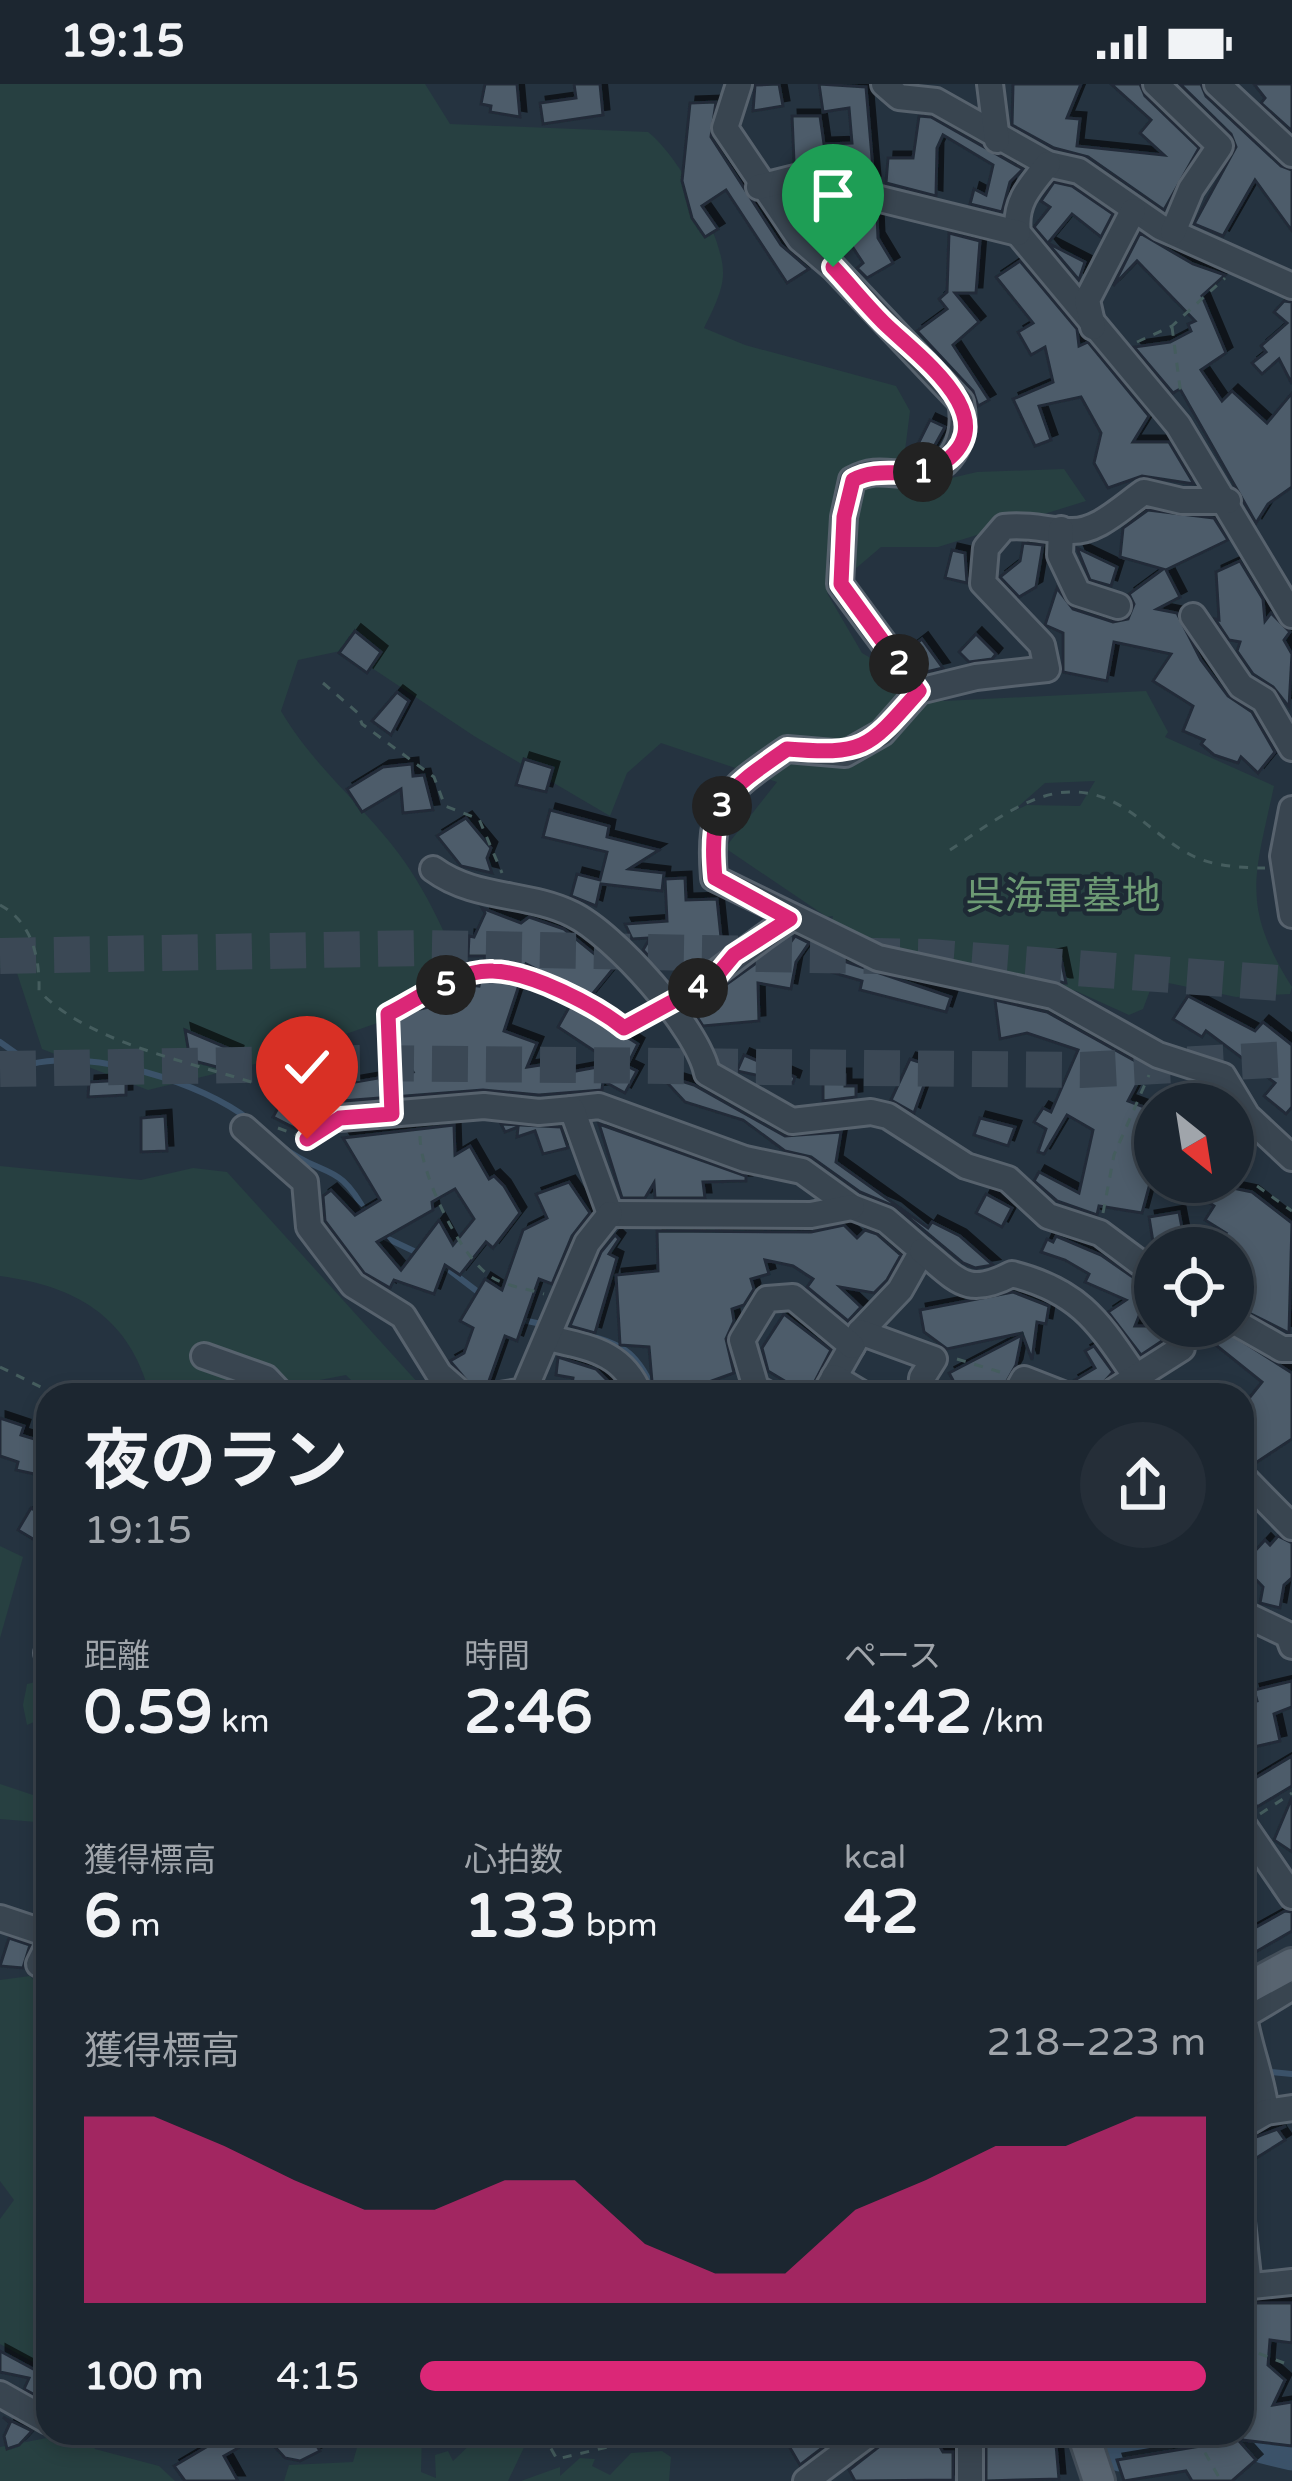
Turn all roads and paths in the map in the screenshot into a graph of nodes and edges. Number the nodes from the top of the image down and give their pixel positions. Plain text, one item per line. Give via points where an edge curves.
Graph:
1 (739, 84) edge
2 (884, 84) edge
3 (1217, 84) edge
4 (987, 86) edge
5 (1169, 88) edge
6 (997, 140) junction
7 (1292, 154) edge
8 (1048, 164) junction
9 (759, 187) junction
10 (1133, 211) junction
11 (1173, 232) junction
12 (1018, 233) junction
13 (1244, 260) junction
14 (1292, 286) edge
15 (1172, 326) junction
16 (1094, 329) junction
17 (1115, 352) junction
18 (1169, 415) junction
19 (1228, 501) junction
20 (1061, 529) junction
21 (1118, 606) dead end
22 (1292, 615) edge
23 (1193, 616) dead end
24 (322, 683) dead end
25 (919, 691) junction
26 (1292, 748) edge
27 (1292, 808) edge
28 (950, 850) dead end
29 (1288, 868) edge
30 (433, 869) dead end
31 (510, 898) junction
32 (0, 905) edge
33 (1292, 915) edge
34 (790, 919) junction
35 (670, 1002) junction
36 (1158, 1055) junction
37 (572, 1109) junction
38 (420, 1112) junction
39 (392, 1114) junction
40 (340, 1118) junction
41 (244, 1128) joint
42 (1287, 1141) edge
43 (1257, 1186) dead end
44 (852, 1207) junction
45 (1292, 1210) edge
46 (610, 1214) junction
47 (1100, 1233) junction
48 (922, 1251) junction
49 (1134, 1258) edge
50 (563, 1300) junction
51 (1254, 1333) edge
52 (549, 1338) junction
53 (856, 1339) junction
54 (1182, 1347) edge
55 (1292, 1349) edge
56 (204, 1356) dead end
57 (934, 1360) junction
58 (0, 1367) edge
59 (271, 1383) edge
60 (449, 1383) edge
61 (527, 1383) edge
62 (633, 1383) edge
63 (755, 1383) edge
64 (831, 1383) edge
65 (922, 1383) edge
66 (1012, 1383) edge
67 (1141, 1383) edge
68 (1146, 1383) edge
69 (36, 1384) edge
70 (1254, 1488) edge
71 (1292, 1527) edge
72 (1254, 1618) edge
73 (1292, 1646) edge
74 (1292, 1793) edge
75 (1254, 1817) edge
76 (1254, 1840) edge
77 (1292, 1896) edge
78 (0, 1918) edge
79 (36, 1930) edge
80 (1288, 1978) edge
81 (1254, 1988) edge
82 (1254, 2007) edge
83 (1254, 2054) edge
84 (1292, 2108) edge
85 (1266, 2112) junction
86 (1254, 2119) edge
87 (1292, 2282) edge
88 (1254, 2286) edge
89 (1254, 2352) edge
90 (1292, 2366) edge
91 (0, 2394) edge
92 (36, 2414) edge
93 (548, 2445) edge
94 (616, 2445) edge
95 (854, 2445) edge
96 (970, 2445) edge
97 (1088, 2445) edge
98 (1194, 2445) edge
99 (806, 2481) edge
100 (970, 2481) edge
101 (1099, 2481) edge
102 (1221, 2481) edge

1 - 9 street via 725,128
2 - 6 street via 899,97 936,101
3 - 7 street
4 - 6 street
5 - 11 street via 1220,146
6 - 8 street
8 - 10 street via 1079,171
8 - 12 street via 1022,196
9 - 12 street via 795,178
9 - 25 street via 961,402 966,427 957,450 918,474 873,469 853,480 844,517 841,584
10 - 11 street
10 - 16 street via 1087,300
11 - 13 street
12 - 16 street
13 - 14 street
13 - 15 path
15 - 17 path
15 - 18 path via 1181,395
16 - 17 street
17 - 18 street
18 - 19 street
19 - 20 street via 1144,492 1098,525
19 - 22 street
20 - 21 street via 1060,555 1078,593
20 - 25 street via 1004,527 986,548 982,583 1042,645 1047,670
23 - 26 street via 1241,686 1264,700
24 - 31 path via 434,777 446,806 479,819
25 - 34 street via 882,733 845,754 787,749 724,801 710,826 715,878
27 - 29 street
28 - 29 path via 1058,793 1106,798 1191,856
29 - 33 street
30 - 31 street via 454,884
31 - 35 street via 573,914
32 - 40 path via 40,956 39,991 61,1014 204,1070 280,1088
34 - 35 street via 734,955 714,979
34 - 36 street via 878,958 1053,996
35 - 39 path via 624,1028 580,998 494,971 458,978 388,1014
35 - 47 street via 703,1052 707,1073 763,1109 792,1121 888,1116 966,1166 1008,1179 1048,1216
36 - 42 street via 1222,1076 1247,1116
36 - 47 path via 1114,1155
37 - 38 street
37 - 44 street via 599,1106 802,1172
37 - 46 street
38 - 39 street
38 - 50 path via 420,1155 439,1209 490,1276
39 - 40 street
40 - 41 path via 307,1139 266,1123
41 - 60 street via 304,1181 309,1227 353,1285 403,1316
43 - 45 path
44 - 46 street via 811,1215
44 - 48 street via 886,1220
46 - 50 street via 587,1243
47 - 49 street
48 - 53 street
48 - 67 street via 966,1286 985,1288 1012,1274 1072,1296
50 - 52 street
51 - 55 street
52 - 61 street
52 - 62 street via 599,1350 622,1363
53 - 57 street
53 - 63 street via 794,1297 767,1299 742,1340
53 - 64 street
54 - 68 street
56 - 59 street
57 - 65 street
57 - 66 path via 964,1360
58 - 69 path
70 - 71 street
72 - 73 street via 1288,1634
74 - 75 path
76 - 77 street
78 - 79 street
80 - 81 main road
80 - 82 street
83 - 85 street
84 - 85 street
85 - 86 street
87 - 88 street
89 - 90 path
91 - 92 street
93 - 94 path via 556,2459
95 - 99 street
96 - 100 street
97 - 101 main road
98 - 102 path

